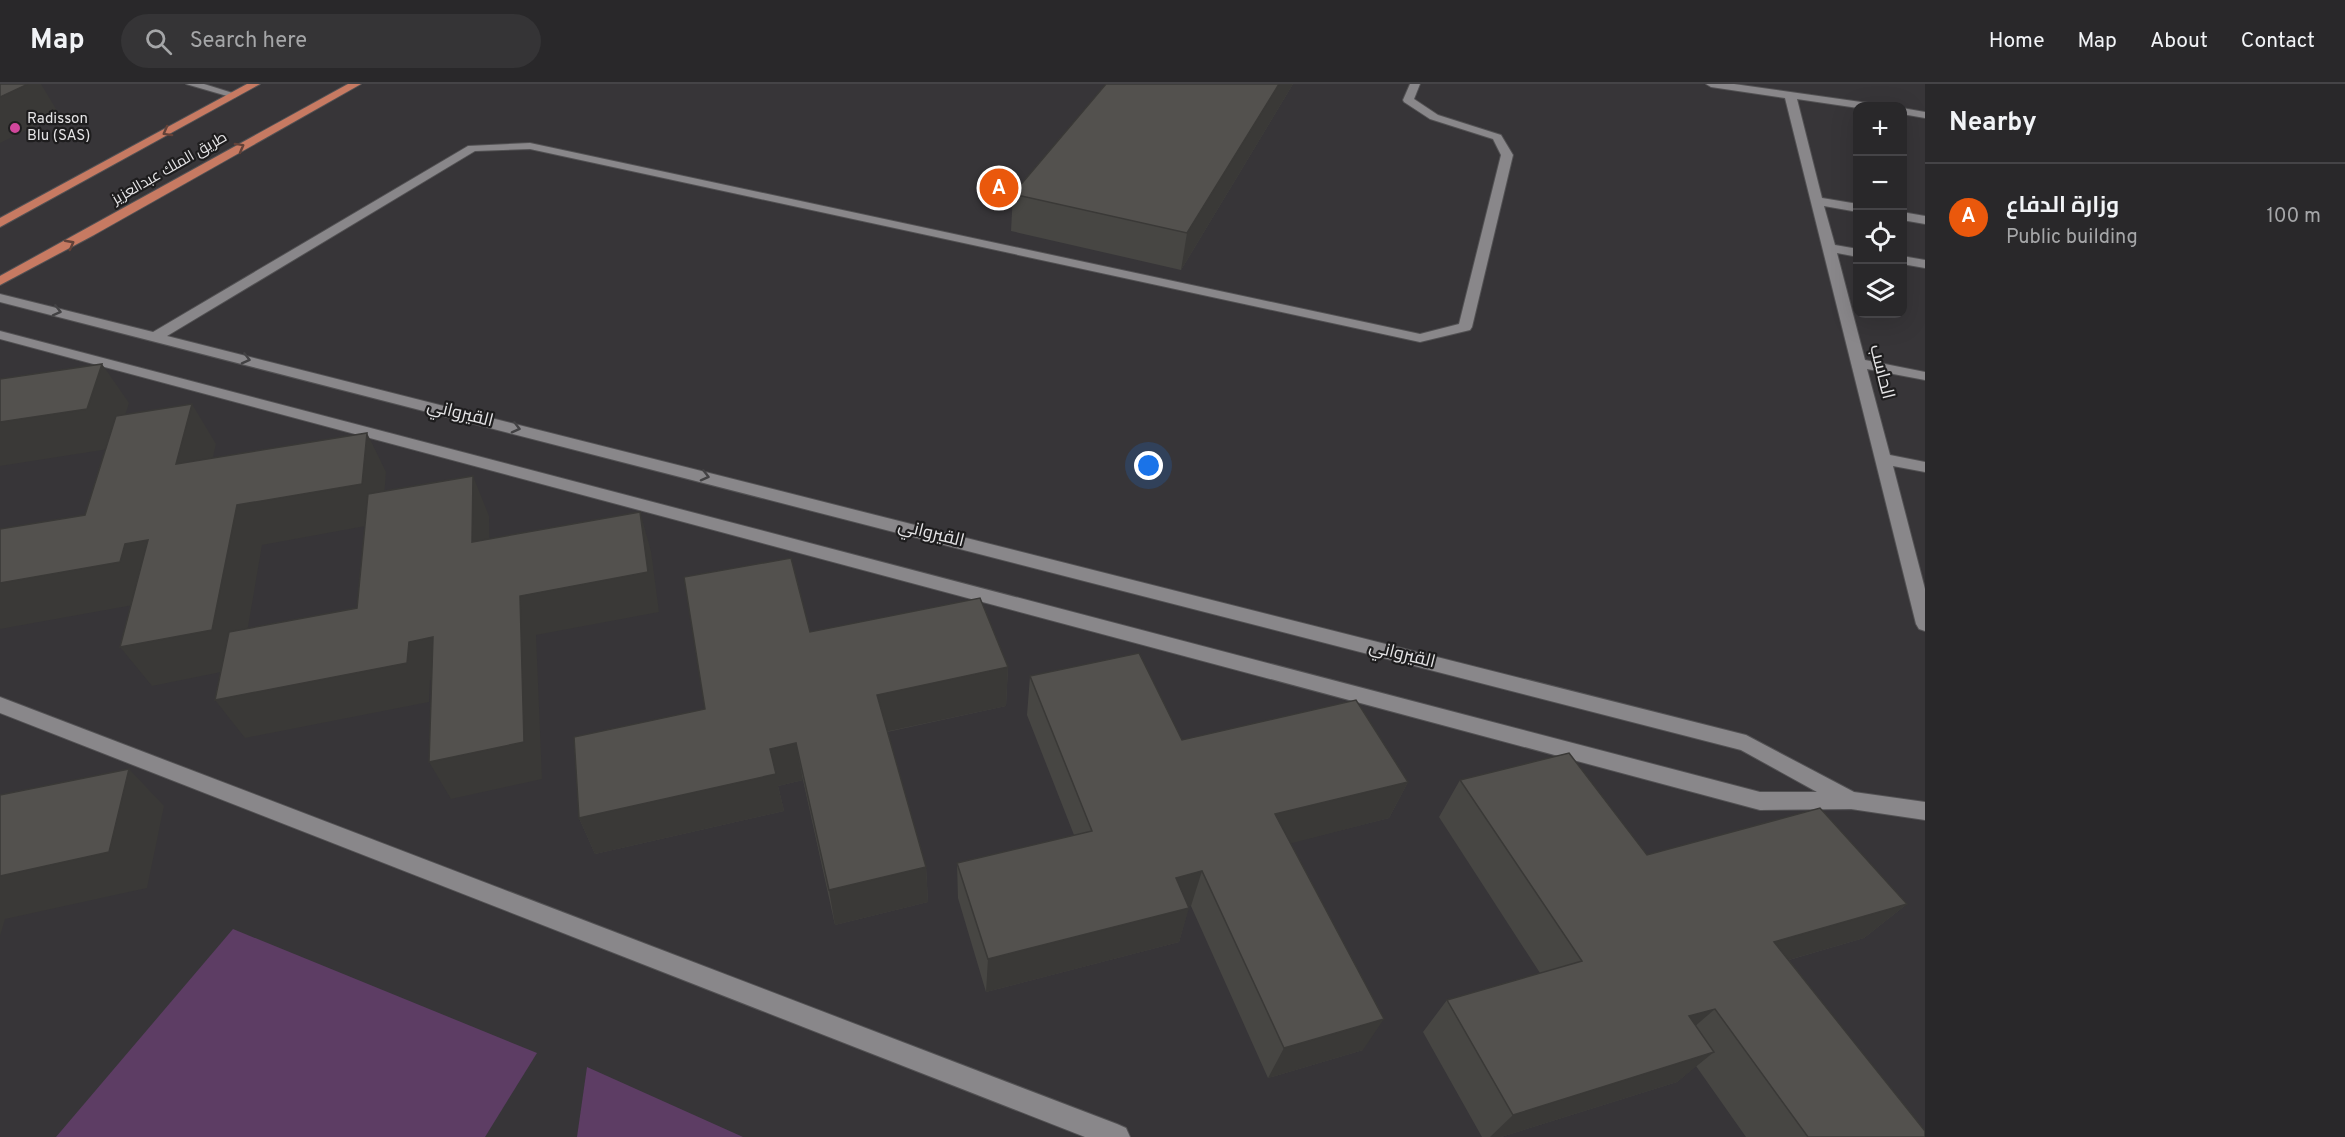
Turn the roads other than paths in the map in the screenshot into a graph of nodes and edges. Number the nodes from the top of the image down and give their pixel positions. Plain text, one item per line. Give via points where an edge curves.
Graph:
1 (191, 84) edge
2 (255, 84) edge
3 (356, 84) edge
4 (1415, 84) edge
5 (1711, 84) edge
6 (234, 95) junction
7 (1790, 95) junction
8 (1853, 104) edge
9 (1907, 112) edge
10 (1925, 115) edge
11 (1817, 201) junction
12 (1853, 207) edge
13 (1907, 217) edge
14 (1925, 220) edge
15 (0, 223) edge
16 (1829, 248) junction
17 (1853, 252) edge
18 (1907, 262) edge
19 (1925, 264) edge
20 (0, 281) edge
21 (0, 298) edge
22 (0, 336) edge
23 (157, 336) junction
24 (1858, 363) junction
25 (1925, 376) edge
26 (1883, 459) junction
27 (1925, 467) edge
28 (1920, 586) edge
29 (1925, 624) edge
30 (0, 705) edge
31 (1851, 800) junction
32 (1925, 811) edge
33 (1117, 1137) edge

1 - 6 street
2 - 6 main road, طريق الملك عبدالعزيز
20 -> 3 main road, طريق الملك عبدالعزيز
4 - 23 street via 1408,100 1434,117 1497,137 1507,155 1465,327 1420,338 530,146 472,148
5 - 7 street
6 -> 15 main road, طريق الملك عبدالعزيز
7 - 8 street
7 - 11 street, الحاسب
9 - 10 street
11 - 12 street
11 - 16 street, الحاسب
13 - 14 street
16 - 17 street
16 - 24 street, الحاسب
18 - 19 street
21 -> 23 street, القيرواني
22 - 31 street, القيرواني via 1760,801
23 -> 31 street, القيرواني via 1746,743
24 - 25 street
24 - 26 street, الحاسب
26 - 27 street
26 - 28 street, الحاسب
28 - 29 street, الحاسب
30 - 33 street
31 - 32 street, القيرواني

